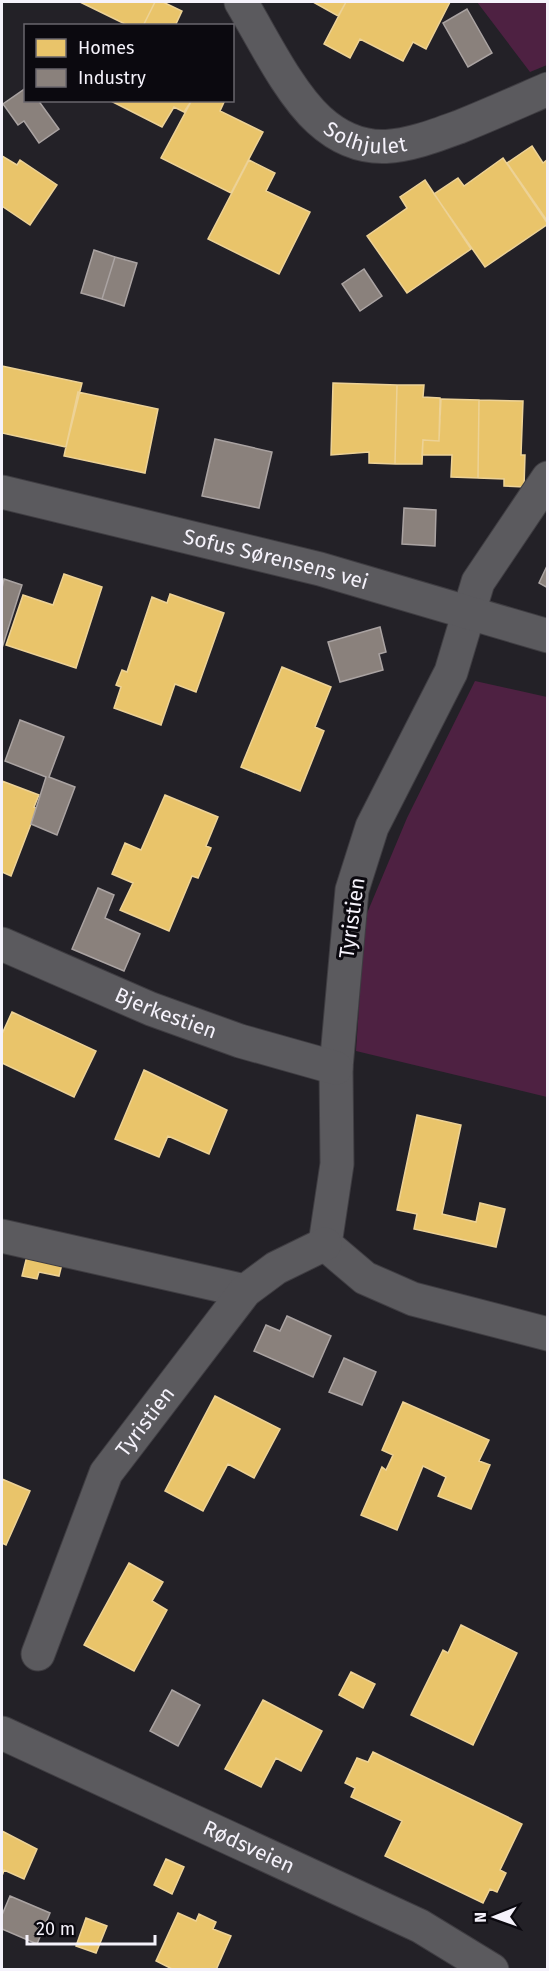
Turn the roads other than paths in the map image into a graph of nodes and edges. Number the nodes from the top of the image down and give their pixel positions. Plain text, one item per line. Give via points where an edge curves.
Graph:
1 (241, 2) edge
2 (548, 89) edge
3 (548, 478) edge
4 (2, 492) edge
5 (468, 614) junction
6 (548, 636) edge
7 (2, 945) edge
8 (336, 1068) junction
9 (2, 1236) edge
10 (325, 1244) junction
11 (245, 1291) junction
12 (548, 1334) edge
13 (38, 1654) dead end
14 (2, 1733) edge
15 (492, 1970) edge

1 - 2 street, Solhjulet via 297,94 318,119 355,143 398,147 424,140
3 - 5 street, Tyristien via 478,582
4 - 5 street, Sofus Sørensens vei via 320,568
5 - 6 street, Sofus Sørensens vei
5 - 8 street, Tyristien via 451,672 372,827 352,890
7 - 8 street, Bjerkestien via 162,1013 240,1041
8 - 10 street, Tyristien via 337,1164
9 - 11 street
10 - 11 street, Tyristien via 276,1268
10 - 12 street via 365,1278 413,1299
11 - 13 street, Tyristien via 106,1473
14 - 15 street, Rødsveien via 420,1926

